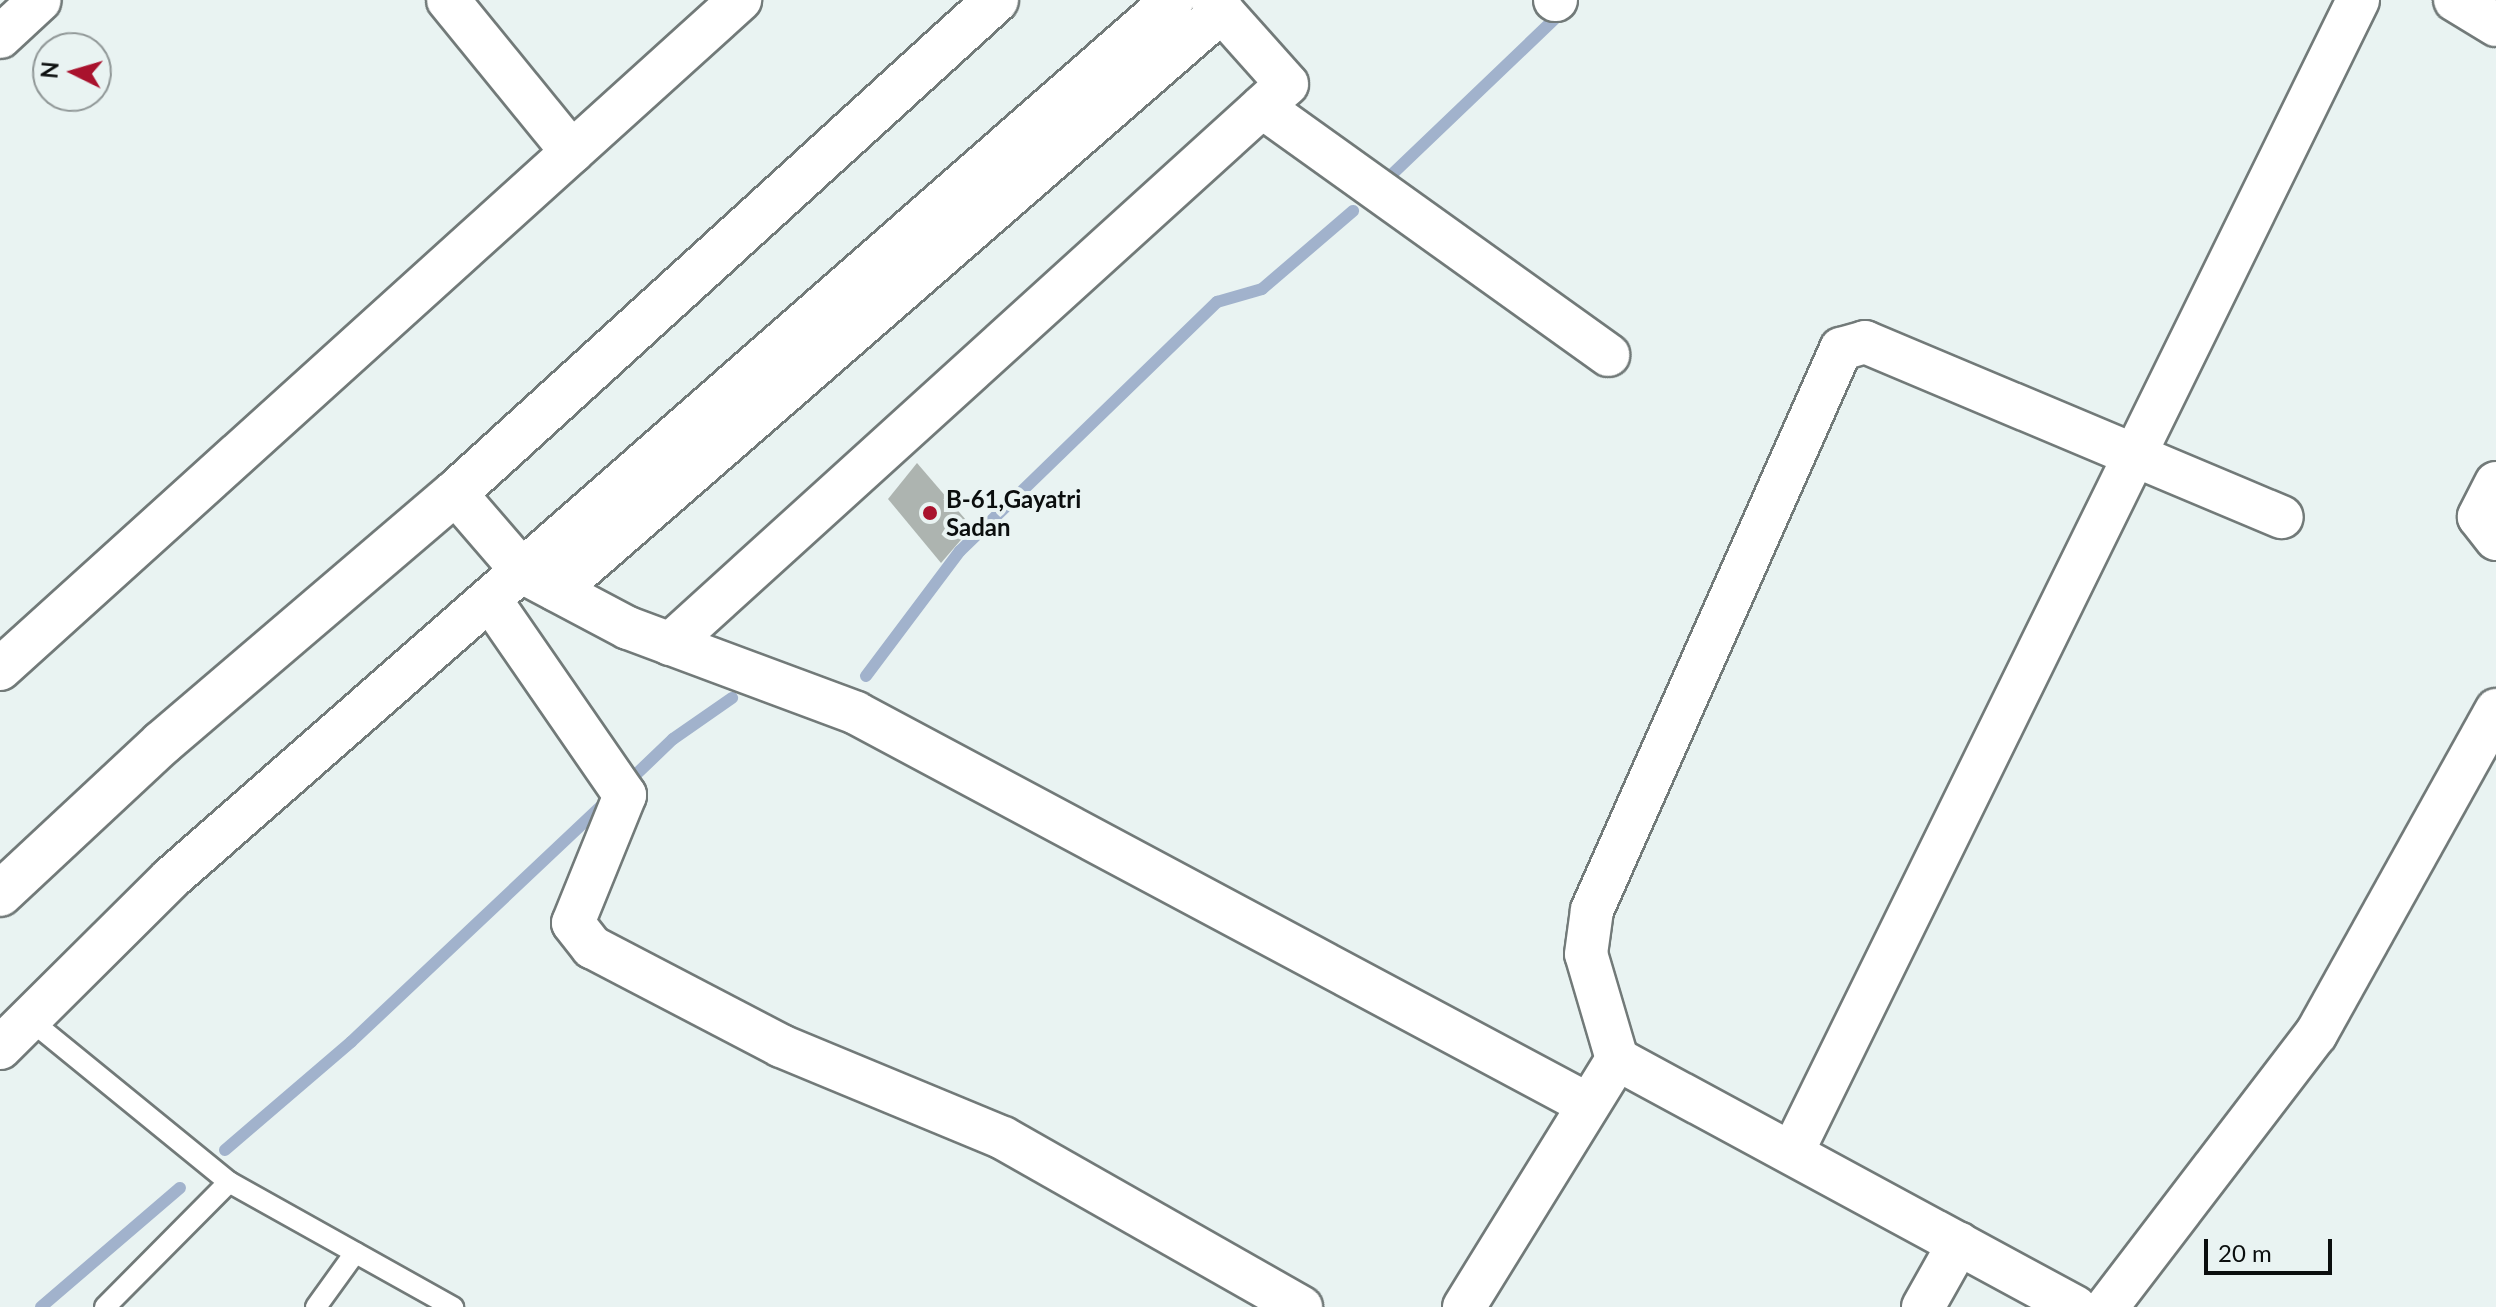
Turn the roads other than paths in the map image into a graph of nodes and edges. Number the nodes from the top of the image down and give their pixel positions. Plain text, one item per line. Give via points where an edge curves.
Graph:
1 (40, 0) edge
2 (448, 0) edge
3 (740, 0) edge
4 (996, 0) edge
5 (1173, 0) edge
6 (2358, 0) edge
7 (2455, 0) edge
8 (1217, 6) edge
9 (2496, 25) edge
10 (0, 36) edge
11 (1262, 107) junction
12 (572, 152) junction
13 (1608, 355) dead end
14 (2133, 457) junction
15 (2496, 483) edge
16 (455, 493) junction
17 (2282, 517) dead end
18 (2496, 539) edge
19 (540, 582) junction
20 (491, 601) junction
21 (670, 644) junction
22 (0, 669) edge
23 (2496, 710) edge
24 (0, 894) edge
25 (29, 1019) junction
26 (0, 1048) edge
27 (1617, 1059) junction
28 (1587, 1104) junction
29 (1793, 1151) junction
30 (229, 1182) junction
31 (1959, 1243) junction
32 (355, 1253) junction
33 (105, 1307) edge
34 (316, 1307) edge
35 (453, 1307) edge
36 (1301, 1307) edge
37 (1464, 1307) edge
38 (1923, 1307) edge
39 (2075, 1307) edge
40 (2107, 1307) edge

1 - 10 street
2 - 12 street
3 - 12 street
4 - 16 main road
5 - 19 street
6 - 14 street
7 - 9 street
8 - 11 street via 1287,84
8 - 19 street
11 - 13 street
11 - 21 street
12 - 22 street
14 - 17 street
14 - 27 street via 1865,342 1841,349 1592,910 1586,954
14 - 29 street
15 - 18 street via 2479,517
16 - 19 street
16 - 24 main road via 162,743
19 - 20 street
19 - 21 street
20 - 25 street via 171,878
20 - 36 street via 625,795 573,923 592,947 781,1046 1003,1138
21 - 28 street via 856,713
23 - 40 street via 2316,1034
25 - 26 street
25 - 30 lane
27 - 28 street
27 - 29 street
28 - 37 street
29 - 31 street
30 - 32 lane
30 - 33 lane
31 - 38 street
31 - 39 street
32 - 34 lane
32 - 35 lane

